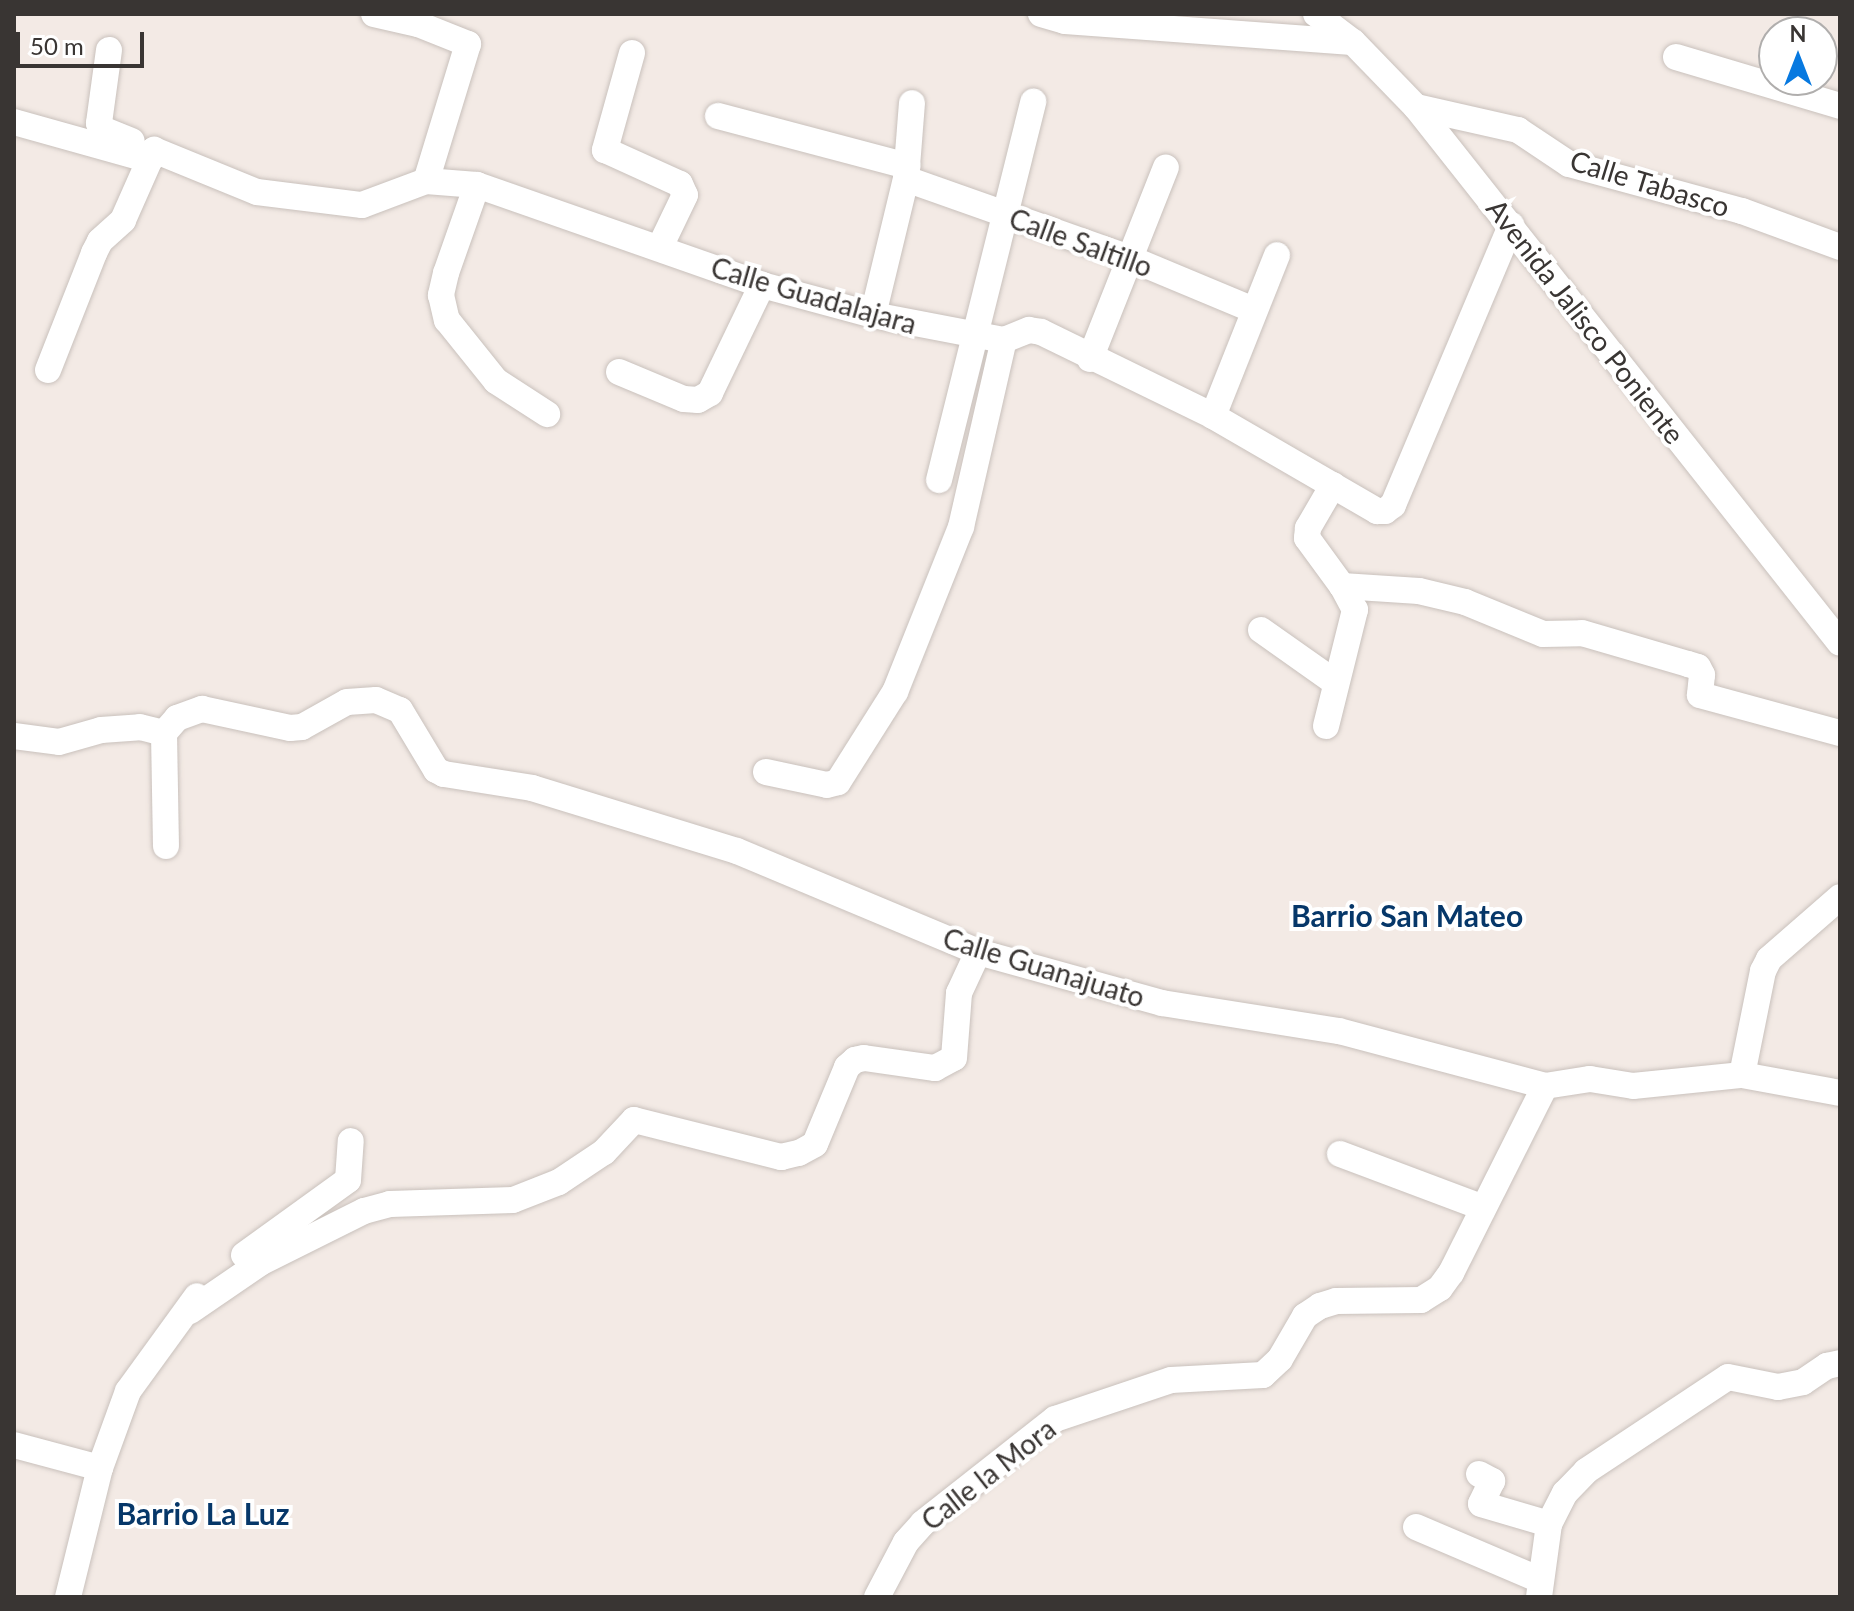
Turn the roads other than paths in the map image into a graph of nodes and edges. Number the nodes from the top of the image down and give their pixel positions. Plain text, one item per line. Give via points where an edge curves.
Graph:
1 (374, 14) edge
2 (1041, 14) edge
3 (1316, 14) edge
4 (1353, 42) junction
5 (109, 50) dead end
6 (632, 53) dead end
7 (1676, 57) dead end
8 (1033, 102) dead end
9 (912, 103) dead end
10 (1840, 106) edge
11 (1416, 107) junction
12 (718, 116) dead end
13 (14, 122) edge
14 (152, 155) junction
15 (1166, 167) dead end
16 (907, 172) junction
17 (426, 181) junction
18 (477, 185) junction
19 (1004, 213) junction
20 (1511, 225) junction
21 (660, 247) junction
22 (1840, 247) edge
23 (1277, 255) dead end
24 (1129, 258) junction
25 (762, 285) junction
26 (1254, 310) junction
27 (873, 315) junction
28 (974, 337) junction
29 (1004, 340) junction
30 (1090, 359) junction
31 (48, 370) dead end
32 (619, 372) dead end
33 (547, 414) dead end
34 (1213, 416) junction
35 (939, 480) dead end
36 (1333, 485) junction
37 (1342, 586) junction
38 (1261, 630) dead end
39 (1840, 643) edge
40 (1336, 683) junction
41 (1326, 726) dead end
42 (164, 733) junction
43 (1840, 733) edge
44 (14, 736) edge
45 (766, 772) dead end
46 (166, 846) dead end
47 (1840, 897) edge
48 (978, 952) junction
49 (1742, 1075) junction
50 (1545, 1086) junction
51 (1840, 1093) edge
52 (351, 1141) dead end
53 (1340, 1154) dead end
54 (1481, 1207) junction
55 (190, 1311) junction
56 (1840, 1363) edge
57 (14, 1445) edge
58 (100, 1468) junction
59 (1479, 1474) dead end
60 (1549, 1524) junction
61 (1416, 1527) dead end
62 (1539, 1589) edge
63 (68, 1597) edge
64 (877, 1597) edge

1 - 17 street via 468,44
2 - 4 street via 1065,21
3 - 4 street, Avenida Jalisco Poniente
4 - 11 street, Avenida Jalisco Poniente
5 - 14 street via 99,123
6 - 21 street via 605,150 680,184 685,195
7 - 10 street
8 - 19 street
9 - 16 street
11 - 20 street, Avenida Jalisco Poniente
11 - 22 street, Calle Tabasco via 1518,130 1569,164 1742,211
12 - 16 street, Calle Saltillo
13 - 14 street
14 - 17 street, Calle Guadalajara via 257,192 362,205
14 - 31 street via 123,220 94,253
15 - 24 street
16 - 19 street, Calle Saltillo
16 - 27 street
17 - 18 street, Calle Guadalajara
18 - 21 street, Calle Guadalajara
18 - 33 street via 441,295 447,320 496,381
19 - 24 street, Calle Saltillo
19 - 28 street
20 - 36 street, Calle Guadalajara via 1393,505 1377,511
20 - 39 street, Avenida Jalisco Poniente
21 - 25 street, Calle Guadalajara
23 - 26 street
24 - 26 street, Calle Saltillo
24 - 30 street
25 - 27 street, Calle Guadalajara
25 - 32 street via 710,393 698,400 684,399
26 - 34 street
27 - 28 street, Calle Guadalajara
28 - 29 street, Calle Guadalajara
28 - 35 street
29 - 30 street, Calle Guadalajara via 1029,330 1041,332
29 - 45 street via 961,527 895,692 838,782 827,785
30 - 34 street, Calle Guadalajara
34 - 36 street, Calle Guadalajara
36 - 37 street via 1307,538
37 - 40 street via 1355,610
37 - 43 street via 1419,591 1465,602 1543,634 1582,633 1688,664 1702,675 1700,695
38 - 40 street
40 - 41 street
42 - 44 street via 101,730 59,742
42 - 46 street
42 - 48 street, Calle Guanajuato via 187,711 202,709 290,728 302,727 347,702 376,700 400,710 436,770 444,774 532,788 737,851
47 - 49 street via 1769,959
48 - 50 street, Calle Guanajuato via 1162,1003 1339,1031
48 - 55 street via 959,993 954,1058 935,1068 855,1060 847,1067 815,1144 799,1153 781,1157 634,1120 604,1152 559,1182 513,1200 390,1204 364,1211 260,1263
49 - 50 street via 1633,1086 1590,1079
49 - 51 street
50 - 54 street, Calle la Mora
52 - 55 street via 348,1180 213,1275
53 - 54 street
54 - 64 street, Calle la Mora via 1451,1273 1421,1300 1336,1301 1320,1306 1305,1316 1280,1359 1263,1375 1171,1380 1040,1428 923,1523 898,1554
55 - 58 street via 128,1391
56 - 60 street via 1803,1382 1778,1387 1728,1377 1586,1471 1565,1493
57 - 58 street
58 - 63 street
59 - 60 street via 1492,1481 1481,1504
60 - 62 street
61 - 62 street

